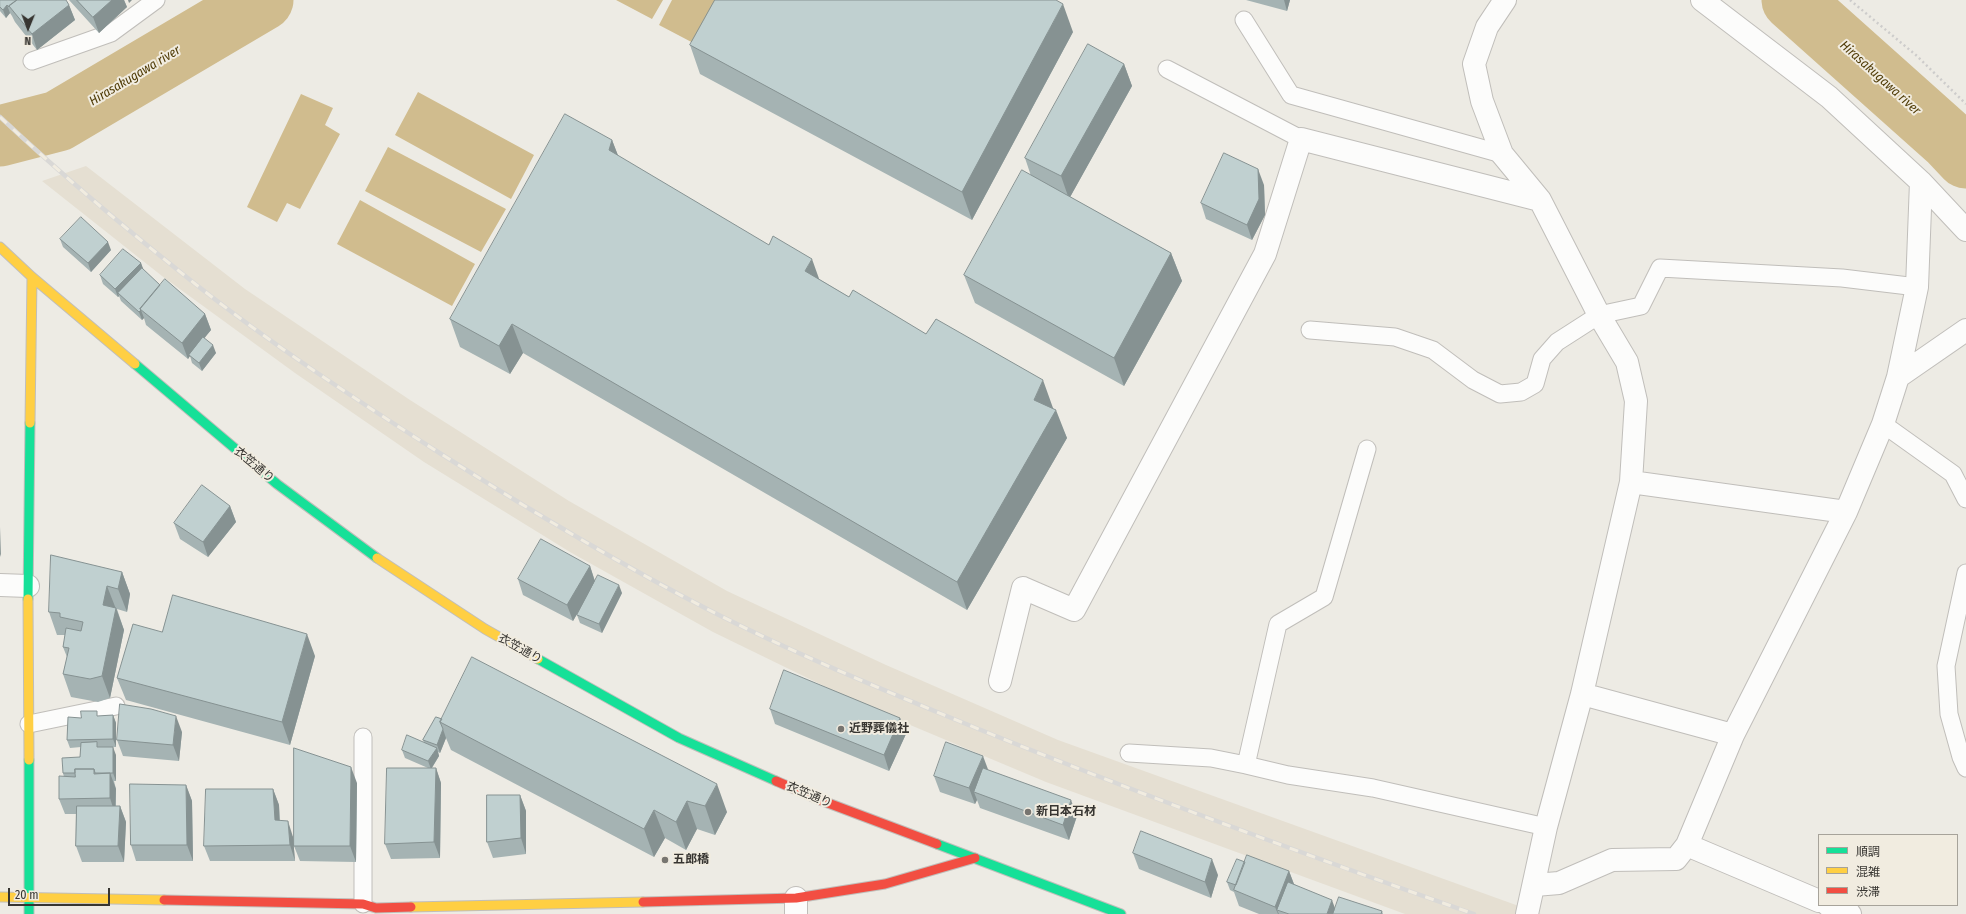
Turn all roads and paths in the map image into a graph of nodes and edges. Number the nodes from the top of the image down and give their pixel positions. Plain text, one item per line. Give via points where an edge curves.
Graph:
1 (156, 0) edge
2 (1505, 0) edge
3 (1702, 0) edge
4 (1850, 0) edge
5 (1244, 20) dead end
6 (32, 61) dead end
7 (1167, 69) dead end
8 (1966, 104) edge
9 (1302, 139) junction
10 (1502, 154) junction
11 (1921, 182) junction
12 (1540, 200) junction
13 (1966, 230) edge
14 (0, 247) edge
15 (32, 277) junction
16 (1917, 287) junction
17 (1599, 315) junction
18 (1310, 330) dead end
19 (1966, 330) edge
20 (1898, 376) junction
21 (1882, 424) junction
22 (1368, 449) dead end
23 (1631, 482) junction
24 (1966, 500) edge
25 (1846, 512) junction
26 (1966, 573) edge
27 (0, 585) edge
28 (28, 586) junction
29 (1000, 681) dead end
30 (1582, 694) junction
31 (116, 706) dead end
32 (29, 724) junction
33 (1733, 735) junction
34 (363, 737) dead end
35 (1129, 753) dead end
36 (1246, 765) junction
37 (1966, 768) edge
38 (1546, 827) junction
39 (1687, 845) junction
40 (975, 858) junction
41 (1535, 885) junction
42 (0, 897) edge
43 (29, 897) junction
44 (1818, 901) edge
45 (369, 906) junction
46 (796, 906) edge
47 (1830, 906) edge
48 (29, 914) edge
49 (384, 914) edge
50 (1122, 914) edge
51 (1528, 914) edge
52 (1850, 914) edge

1 - 6 lane via 111,33
2 - 10 street via 1488,27 1474,64 1482,101
3 - 11 street via 1829,97
4 - 8 path via 1917,56
5 - 10 lane via 1291,95
7 - 9 lane
9 - 12 street
9 - 29 street via 1265,254 1074,610 1023,588
10 - 12 street
11 - 13 street
11 - 16 street
12 - 17 street
14 - 15 street, 衣笠通り
15 - 28 street
15 - 40 street, 衣笠通り via 277,484 366,551 485,629 679,738 820,800
16 - 17 lane via 1842,278 1660,268 1641,306
16 - 20 street
17 - 18 lane via 1557,342 1542,359 1535,384 1520,392 1500,394 1474,380 1433,350 1395,337
17 - 23 street via 1627,362 1636,401
19 - 20 street
20 - 21 street
21 - 24 lane via 1953,474
21 - 25 street
22 - 36 lane via 1324,597 1278,624
23 - 25 street
23 - 30 street
25 - 33 street
26 - 37 lane via 1946,666 1949,714
27 - 28 street
28 - 32 street
30 - 33 street
30 - 38 street
31 - 32 lane
32 - 43 street
33 - 39 street
34 - 45 lane
35 - 36 lane via 1211,758
36 - 38 lane via 1288,775 1373,788
38 - 41 street
39 - 41 street via 1676,859 1612,860 1559,883
39 - 44 street
40 - 46 street
40 - 50 street, 衣笠通り
41 - 51 street
42 - 43 street
43 - 45 street
43 - 48 street
45 - 46 street
45 - 49 street
47 - 52 street

